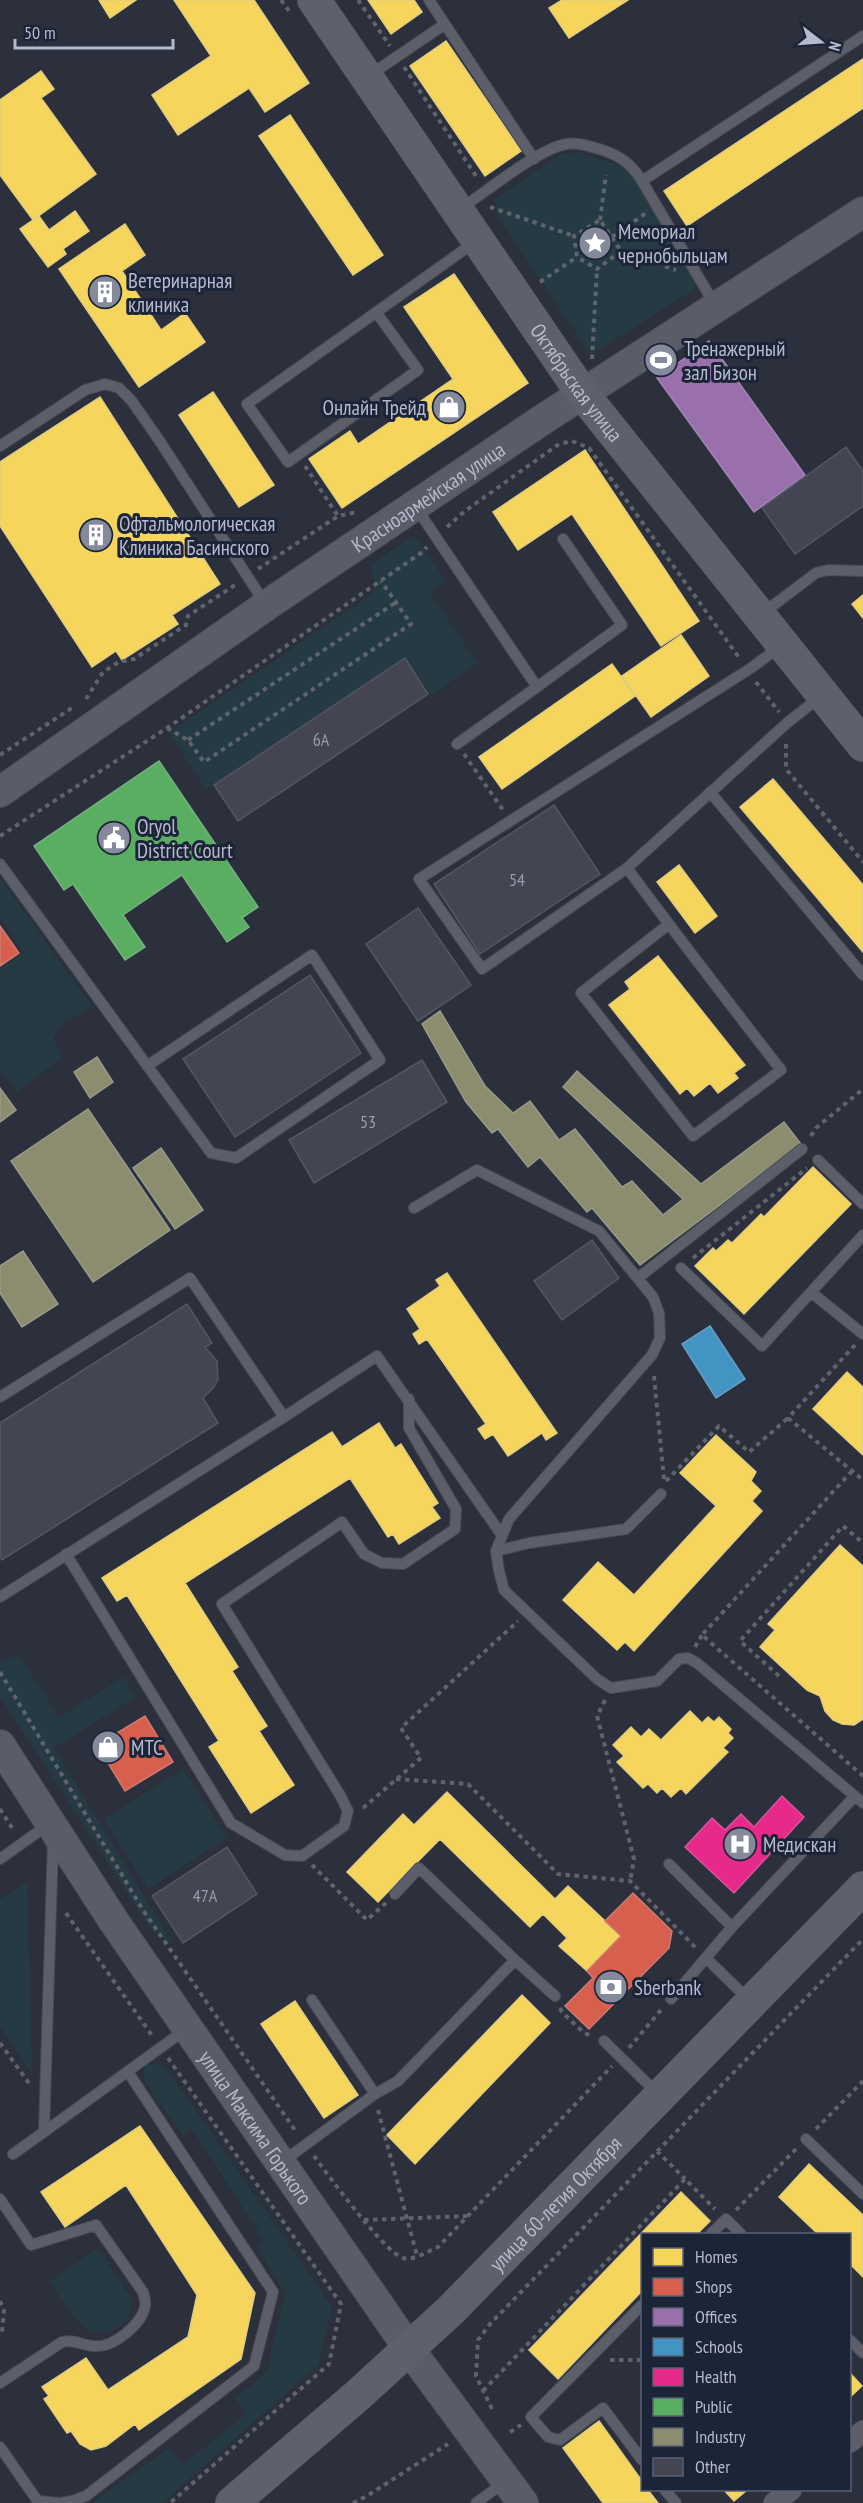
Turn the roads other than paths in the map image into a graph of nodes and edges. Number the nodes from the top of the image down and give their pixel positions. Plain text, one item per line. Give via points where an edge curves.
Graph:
1 (314, 0) edge
2 (429, 0) edge
3 (445, 24) junction
4 (863, 36) edge
5 (367, 77) junction
6 (534, 159) junction
7 (642, 181) junction
8 (457, 210) junction
9 (863, 212) edge
10 (478, 240) junction
11 (717, 306) junction
12 (376, 312) junction
13 (582, 393) junction
14 (0, 446) edge
15 (415, 505) junction
16 (563, 539) dead end
17 (863, 571) edge
18 (267, 605) junction
19 (760, 616) junction
20 (783, 645) junction
21 (537, 687) junction
22 (823, 695) junction
23 (457, 744) road end
24 (863, 745) edge
25 (0, 792) edge
26 (710, 792) junction
27 (0, 864) edge
28 (627, 868) junction
29 (669, 924) junction
30 (863, 975) edge
31 (147, 1066) junction
32 (802, 1149) road end
33 (818, 1160) road end
34 (863, 1204) edge
35 (414, 1208) dead end
36 (863, 1235) edge
37 (681, 1268) road end
38 (638, 1278) junction
39 (812, 1293) junction
40 (863, 1334) edge
41 (0, 1397) edge
42 (409, 1399) junction
43 (284, 1417) junction
44 (661, 1494) dead end
45 (501, 1534) junction
46 (496, 1551) junction
47 (66, 1554) junction
48 (0, 1597) edge
49 (0, 1745) edge
50 (859, 1800) edge
51 (51, 1827) junction
52 (0, 1859) edge
53 (669, 1864) dead end
54 (863, 1888) edge
55 (395, 1894) road end
56 (732, 1927) junction
57 (706, 1958) junction
58 (515, 1960) junction
59 (555, 1996) road end
60 (671, 1999) dead end
61 (312, 2000) dead end
62 (751, 2002) junction
63 (188, 2028) junction
64 (604, 2041) road end
65 (128, 2072) junction
66 (375, 2094) junction
67 (660, 2095) junction
68 (44, 2132) junction
69 (806, 2139) dead end
70 (13, 2154) dead end
71 (281, 2162) junction
72 (863, 2194) edge
73 (0, 2199) edge
74 (713, 2233) edge
75 (739, 2233) edge
76 (641, 2306) edge
77 (851, 2342) edge
78 (409, 2349) junction
79 (863, 2353) edge
80 (0, 2383) edge
81 (863, 2431) edge
82 (851, 2440) edge
83 (0, 2447) edge
84 (641, 2459) edge
85 (666, 2491) edge
86 (790, 2491) edge
87 (515, 2492) edge
88 (38, 2502) edge
89 (60, 2503) edge
90 (232, 2503) edge
91 (476, 2503) edge
92 (676, 2503) edge
93 (774, 2503) edge

1 - 5 main road, Октябрьская улица
2 - 3 lane
3 - 5 lane
3 - 6 lane
4 - 7 lane
5 - 8 main road, Октябрьская улица
6 - 7 lane via 555,147 579,143 621,157
6 - 8 lane
7 - 11 lane
8 - 10 main road, Октябрьская улица
9 - 11 street, Красноармейская улица
10 - 12 lane
10 - 13 main road, Октябрьская улица
11 - 13 street, Красноармейская улица
12 - 12 lane via 247,404 288,462 418,370
13 - 15 street, Красноармейская улица
13 - 19 main road, Октябрьская улица
14 - 18 lane via 85,390 105,384 119,388 159,440
15 - 18 street, Красноармейская улица
15 - 21 lane
16 - 21 lane via 622,625
17 - 19 lane via 816,573
18 - 25 street, Красноармейская улица
19 - 20 main road, Октябрьская улица
20 - 22 main road, Октябрьская улица
20 - 28 lane via 419,879 482,969
21 - 23 lane
22 - 24 main road, Октябрьская улица
22 - 26 lane
26 - 28 lane
26 - 30 lane
27 - 31 lane
28 - 29 lane
29 - 29 lane via 781,1071 693,1136 581,993
31 - 31 lane via 211,1153 236,1158 380,1060 312,955
32 - 38 lane
33 - 34 lane
35 - 38 lane via 477,1170 599,1231
36 - 39 lane
37 - 39 lane via 762,1346
38 - 45 lane via 659,1313 660,1338 652,1355 509,1519
39 - 40 lane
41 - 43 lane via 190,1278
42 - 43 lane via 377,1356
42 - 45 lane
42 - 47 lane via 409,1428 456,1509 455,1529 403,1564 382,1563 364,1554 342,1522 222,1604 348,1811 344,1826 302,1856 285,1855 231,1823
43 - 47 lane
44 - 46 lane via 626,1529
45 - 46 lane
46 - 50 lane via 504,1590 597,1679 611,1688 657,1681 679,1659 688,1658
47 - 48 lane
49 - 51 street, улица Максима Горького
50 - 56 lane
51 - 52 lane
51 - 63 street, улица Максима Горького
51 - 68 lane
53 - 56 lane
54 - 62 main road, улица 60-летия Октября
55 - 58 lane via 419,1868
56 - 57 lane
57 - 60 lane
57 - 62 lane
58 - 59 lane
58 - 66 lane via 398,2081
61 - 66 lane
62 - 67 main road, улица 60-летия Октября
63 - 65 lane
63 - 71 street, улица Максима Горького
64 - 67 lane
65 - 68 lane
65 - 89 lane via 273,2292 254,2366 86,2496
66 - 71 lane
67 - 78 main road, улица 60-летия Октября
68 - 70 lane
69 - 72 lane
71 - 78 street, улица Максима Горького
73 - 80 lane via 31,2245 96,2225 143,2292 146,2304 135,2327 106,2346 71,2339 62,2342
74 - 75 lane via 726,2219
76 - 84 lane via 531,2417 548,2438 560,2440 603,2408
77 - 79 lane
78 - 87 street, улица Максима Горького
78 - 90 main road, улица 60-летия Октября
81 - 82 street
83 - 88 lane
85 - 92 lane
86 - 93 street
87 - 91 lane
88 - 89 lane

